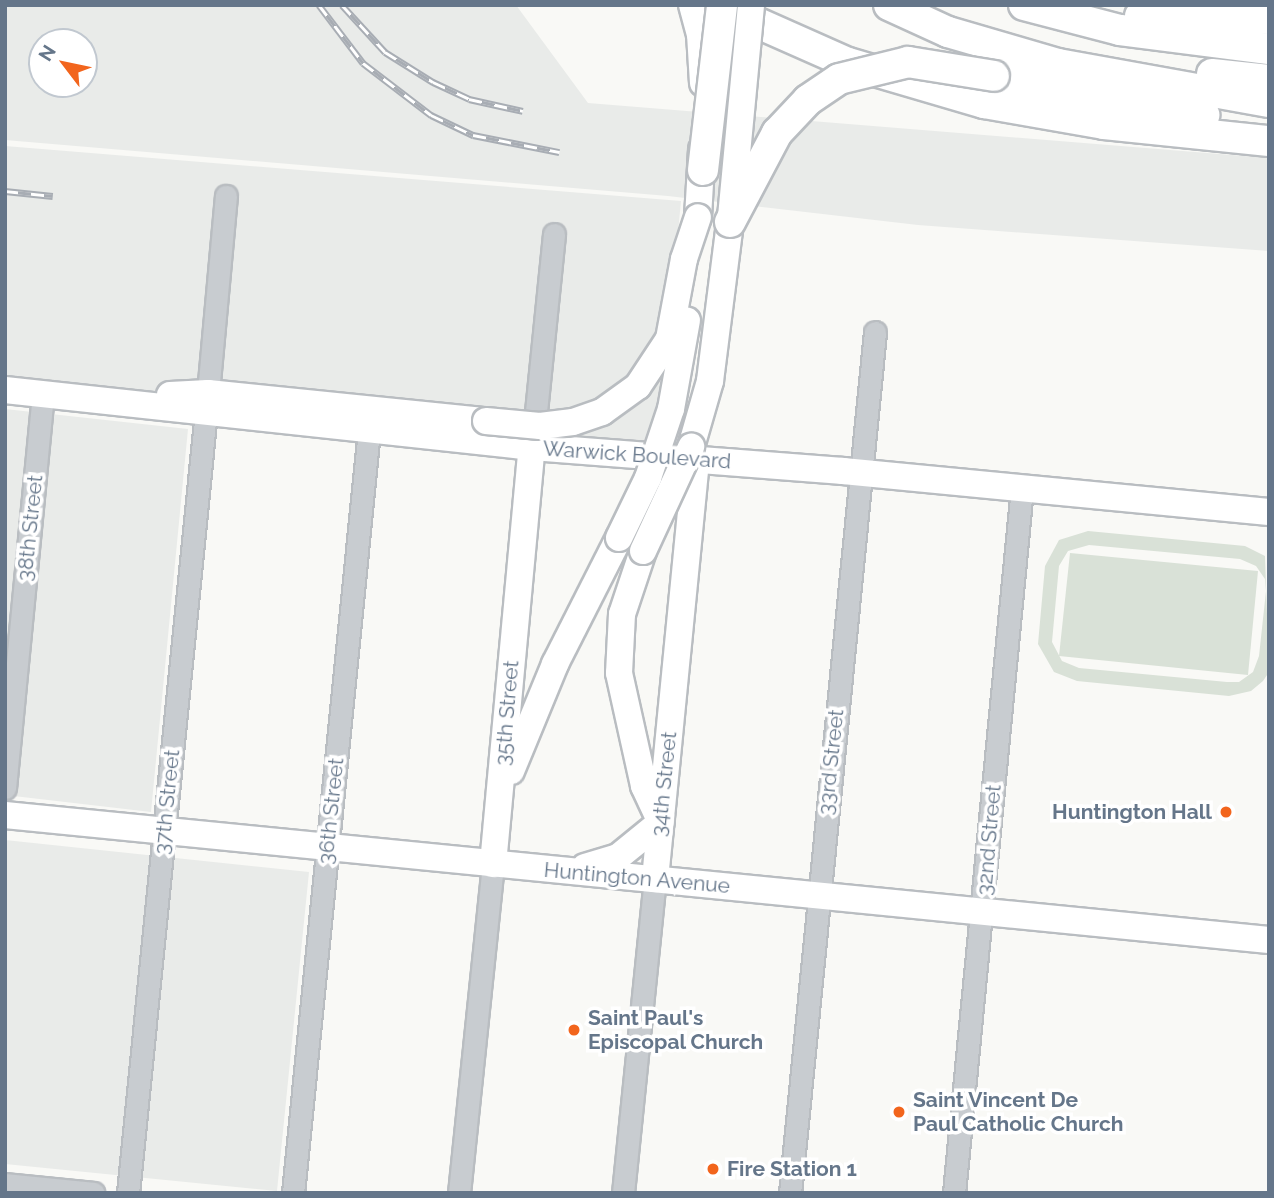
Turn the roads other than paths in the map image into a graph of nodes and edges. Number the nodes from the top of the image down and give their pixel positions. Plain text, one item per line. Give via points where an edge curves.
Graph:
1 (692, 5) edge
2 (720, 5) edge
3 (751, 5) edge
4 (889, 5) edge
5 (919, 5) edge
6 (1024, 5) edge
7 (1055, 5) edge
8 (1269, 19) edge
9 (1269, 49) edge
10 (1269, 80) edge
11 (1269, 102) edge
12 (1269, 125) edge
13 (1269, 141) edge
14 (703, 170) junction
15 (226, 196) dead end
16 (698, 217) junction
17 (730, 222) junction
18 (554, 234) dead end
19 (875, 332) dead end
20 (5, 390) edge
21 (43, 394) junction
22 (207, 403) junction
23 (369, 430) junction
24 (532, 447) junction
25 (696, 458) junction
26 (860, 472) junction
27 (1022, 488) junction
28 (1269, 512) edge
29 (5, 788) edge
30 (499, 806) junction
31 (5, 815) edge
32 (660, 822) junction
33 (164, 830) junction
34 (328, 846) junction
35 (493, 864) junction
36 (564, 871) junction
37 (655, 879) junction
38 (818, 897) junction
39 (982, 911) junction
40 (1269, 940) edge
41 (5, 1184) edge
42 (94, 1193) edge
43 (128, 1193) edge
44 (293, 1193) edge
45 (459, 1193) edge
46 (624, 1193) edge
47 (790, 1193) edge
48 (954, 1193) edge

1 - 14 main road, bridge via 702,52
2 - 13 highway via 848,63 984,103 1104,124
2 - 14 highway, bridge
3 - 17 main road, bridge
4 - 11 highway via 948,32 1058,64
5 - 10 highway via 1086,54
6 - 9 highway via 1120,30
7 - 8 highway via 1141,16
12 - 17 highway, bridge via 908,62 839,79 808,100 777,132
14 - 16 main road
15 - 22 street, 37th Street
16 - 22 main road, bridge via 684,258 669,339 638,386 602,412 540,426
16 - 30 main road, bridge via 671,409 648,478 546,684
17 - 32 main road, bridge via 710,382 691,447 643,551 622,614 620,673 644,786
18 - 24 street, 35th Street
19 - 26 street, 33rd Street
20 - 21 main road
21 - 22 main road
21 - 29 street, 38th Street
22 - 23 main road, Warwick Boulevard
22 - 33 street, 37th Street
23 - 24 main road, Warwick Boulevard
23 - 34 street, 36th Street
24 - 25 main road, Warwick Boulevard
24 - 30 main road, 35th Street
25 - 26 main road, Warwick Boulevard
25 - 32 main road, 34th Street
26 - 27 main road, Warwick Boulevard
26 - 38 street, 33rd Street
27 - 28 main road, Warwick Boulevard
27 - 39 street, 32nd Street
30 - 35 main road, 35th Street
31 - 33 main road, Huntington Avenue
32 - 36 main road via 618,857
32 - 37 main road, 34th Street
33 - 34 main road, Huntington Avenue
33 - 43 street, 37th Street
34 - 35 main road, Huntington Avenue
34 - 44 street, 36th Street
35 - 36 main road, Huntington Avenue
35 - 45 street, 35th Street
36 - 37 main road, Huntington Avenue
37 - 38 main road, Huntington Avenue
37 - 46 street, 34th Street
38 - 39 main road, Huntington Avenue
38 - 47 street, 33rd Street
39 - 40 main road, Huntington Avenue
39 - 48 street, 32nd Street
41 - 42 street

